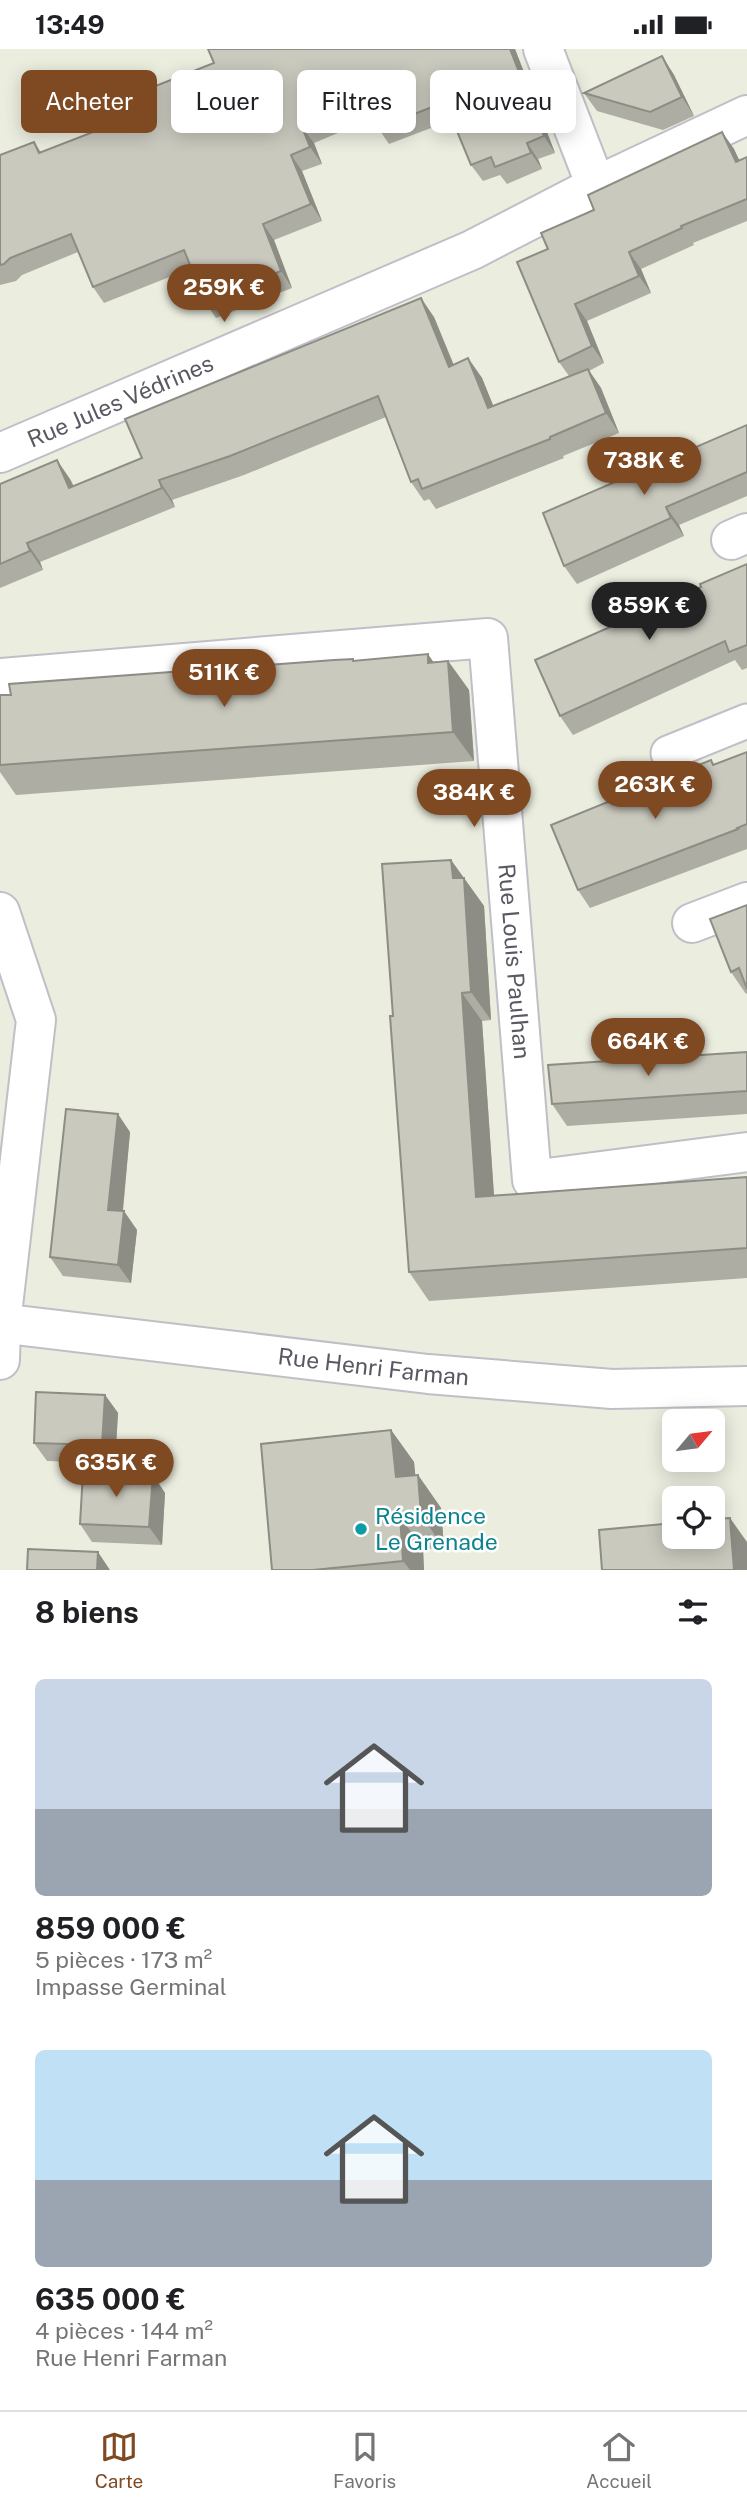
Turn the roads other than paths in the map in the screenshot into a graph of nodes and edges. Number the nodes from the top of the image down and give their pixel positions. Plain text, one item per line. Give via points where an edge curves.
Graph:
1 (543, 49) edge
2 (747, 115) edge
3 (596, 186) junction
4 (0, 453) edge
5 (0, 678) edge
6 (747, 721) edge
7 (668, 753) dead end
8 (747, 902) edge
9 (0, 912) edge
10 (692, 923) dead end
11 (747, 1152) edge
12 (0, 1323) edge
13 (0, 1360) edge
14 (747, 1387) edge

1 - 3 street
2 - 3 street, Rue Jules Védrines
3 - 4 street, Rue Jules Védrines via 472,250
5 - 11 street, Rue Louis Paulhan via 488,638 532,1180
6 - 7 street
8 - 10 street
9 - 12 street via 36,1020
12 - 13 street
12 - 14 street, Rue Henri Farman via 428,1374 612,1389

